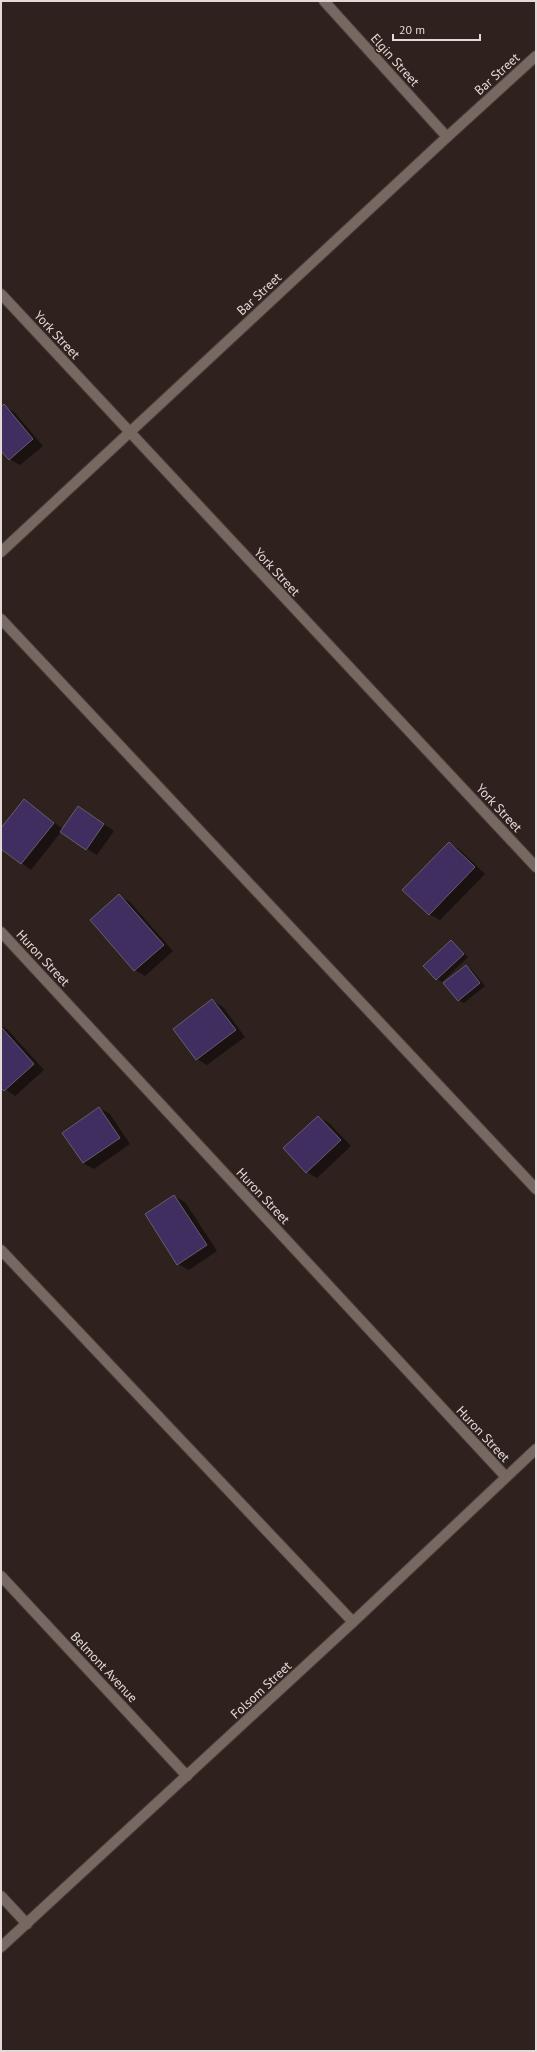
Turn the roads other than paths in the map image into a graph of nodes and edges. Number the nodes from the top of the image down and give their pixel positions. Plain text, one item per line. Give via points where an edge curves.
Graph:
1 (324, 1) edge
2 (536, 56) edge
3 (447, 137) junction
4 (1, 294) edge
5 (128, 432) junction
6 (1, 552) edge
7 (1, 619) edge
8 (536, 867) edge
9 (1, 932) edge
10 (536, 1190) edge
11 (1, 1250) edge
12 (536, 1449) edge
13 (506, 1477) junction
14 (1, 1576) edge
15 (353, 1622) junction
16 (187, 1776) junction
17 (1, 1896) edge
18 (27, 1924) junction
19 (1, 1947) edge

1 - 3 street, Elgin Street
2 - 3 street, Bar Street
3 - 5 street, Bar Street
4 - 5 street, York Street
5 - 6 street, Bar Street
5 - 8 street, York Street
7 - 10 street
9 - 13 street, Huron Street
11 - 15 street
12 - 13 street, Folsom Street
13 - 15 street, Folsom Street
14 - 16 street, Belmont Avenue
15 - 16 street, Folsom Street
16 - 18 street, Folsom Street
17 - 18 street
18 - 19 street, Folsom Street

